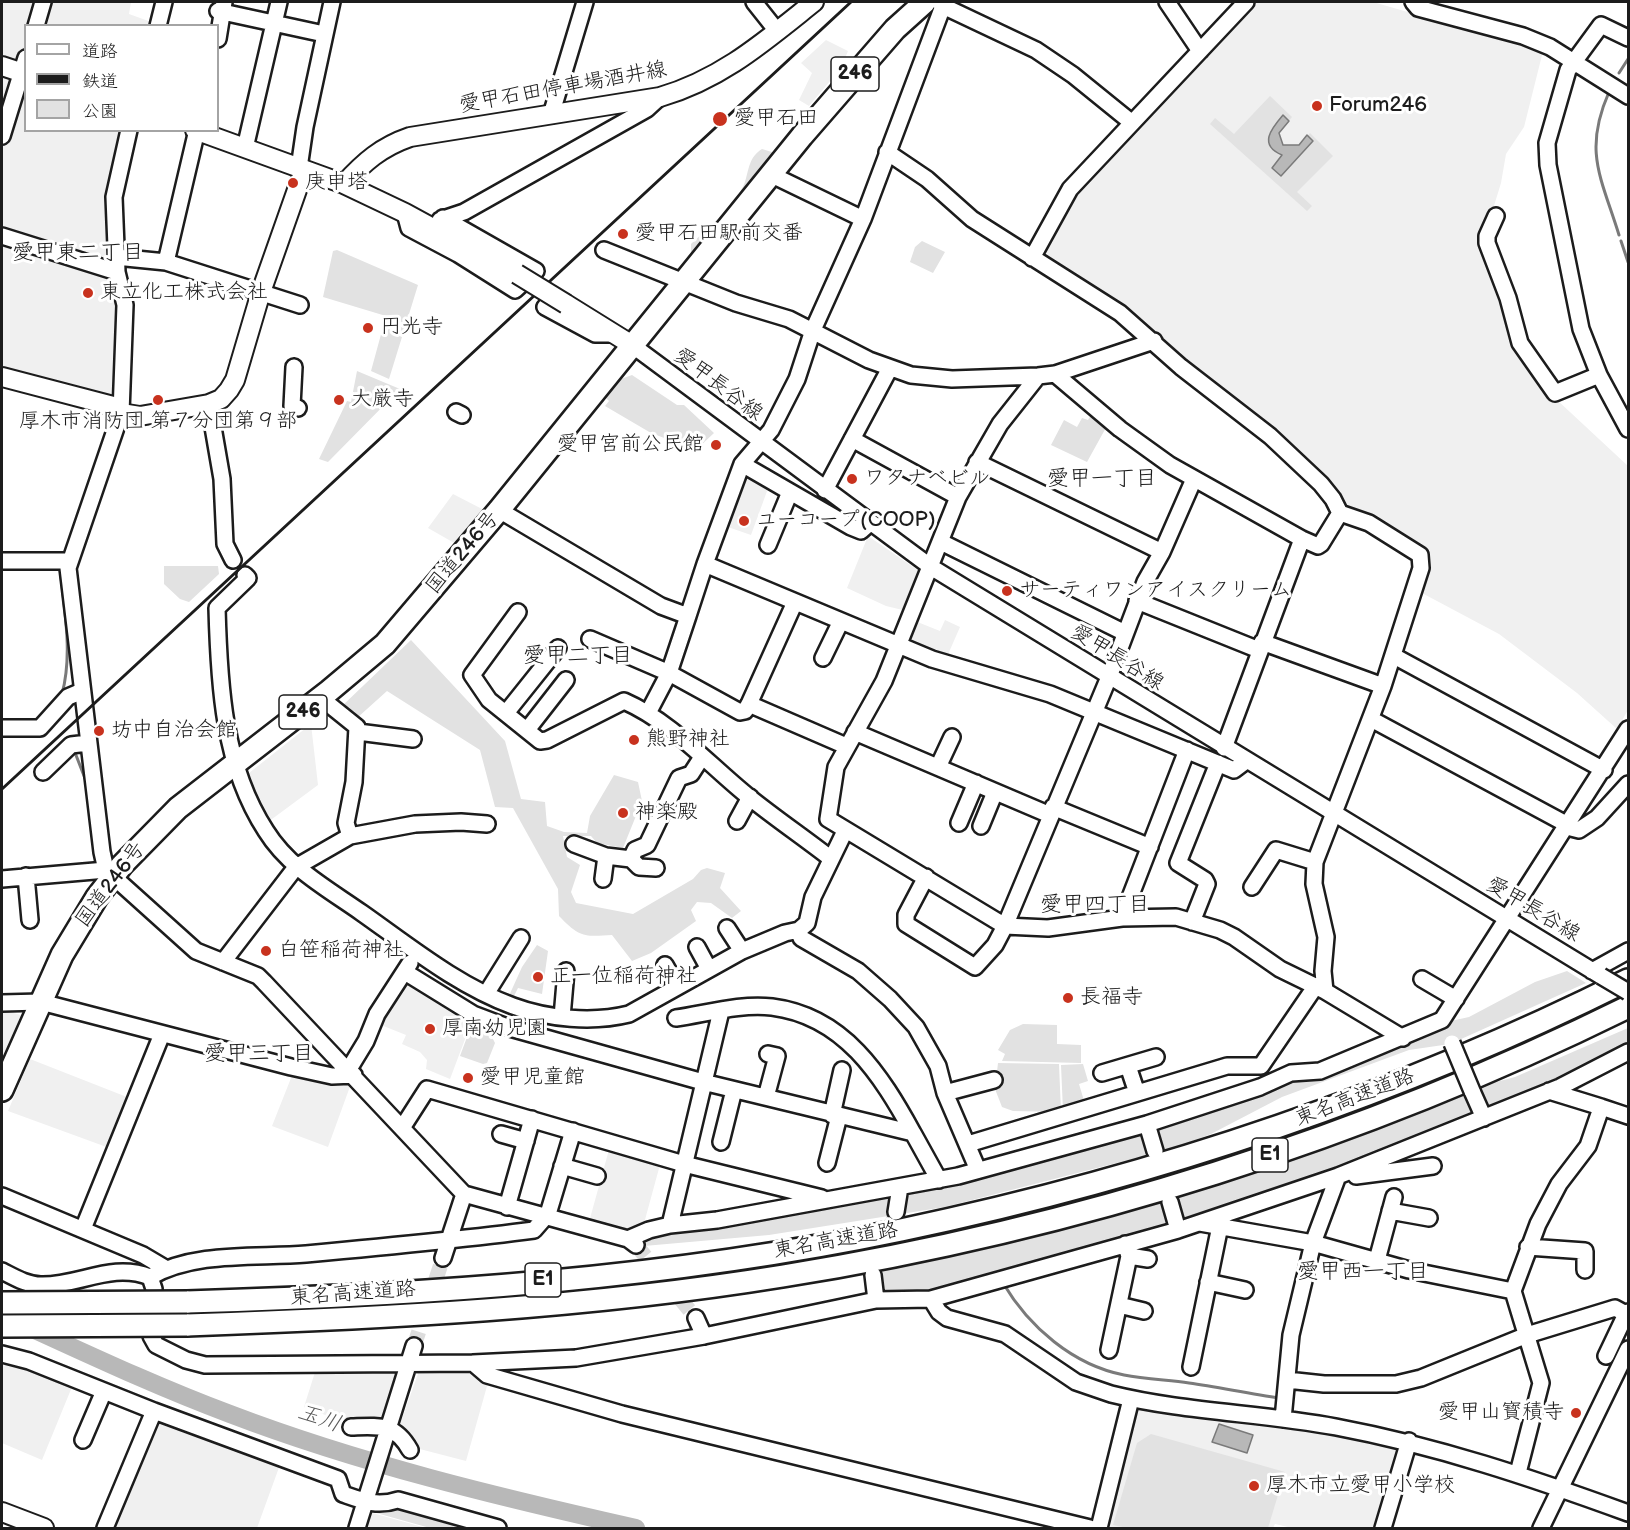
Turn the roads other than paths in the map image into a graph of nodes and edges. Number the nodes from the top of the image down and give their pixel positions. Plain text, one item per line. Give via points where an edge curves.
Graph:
1 (43, 2) edge
2 (164, 2) edge
3 (279, 2) edge
4 (332, 2) edge
5 (585, 2) edge
6 (754, 2) edge
7 (814, 2) edge
8 (1167, 2) edge
9 (1246, 2) edge
10 (1410, 2) edge
11 (936, 3) edge
12 (222, 8) edge
13 (274, 23) junction
14 (37, 24) edge
15 (158, 24) edge
16 (219, 31) edge
17 (777, 31) junction
18 (324, 34) junction
19 (1629, 38) edge
20 (1200, 51) junction
21 (1574, 61) junction
22 (2, 66) edge
23 (24, 68) edge
24 (1629, 96) edge
25 (660, 97) junction
26 (551, 115) junction
27 (1131, 122) junction
28 (129, 132) edge
29 (197, 132) edge
30 (200, 132) edge
31 (2, 136) edge
32 (245, 148) junction
33 (887, 152) junction
34 (302, 169) junction
35 (772, 175) junction
36 (344, 184) junction
37 (405, 213) junction
38 (1496, 216) dead end
39 (863, 219) junction
40 (436, 223) junction
41 (2, 236) edge
42 (604, 250) dead end
43 (1032, 258) junction
44 (166, 262) junction
45 (117, 264) junction
46 (685, 281) junction
47 (261, 292) junction
48 (300, 305) dead end
49 (545, 307) dead end
50 (813, 330) junction
51 (613, 334) junction
52 (1154, 341) junction
53 (632, 345) junction
54 (294, 367) dead end
55 (890, 368) junction
56 (1055, 374) junction
57 (1599, 375) junction
58 (1038, 376) junction
59 (2, 377) edge
60 (209, 404) junction
61 (298, 408) dead end
62 (121, 413) junction
63 (1629, 429) edge
64 (852, 439) junction
65 (761, 443) junction
66 (977, 462) junction
67 (742, 464) junction
68 (1194, 480) junction
69 (825, 490) junction
70 (790, 492) junction
71 (958, 497) junction
72 (499, 510) junction
73 (1340, 513) junction
74 (870, 523) junction
75 (1302, 539) junction
76 (941, 542) junction
77 (787, 543) dead end
78 (1162, 552) junction
79 (233, 560) dead end
80 (2, 561) edge
81 (70, 561) junction
82 (705, 564) junction
83 (931, 567) junction
84 (245, 575) dead end
85 (1137, 601) junction
86 (795, 602) junction
87 (518, 612) dead end
88 (688, 616) junction
89 (841, 621) junction
90 (1125, 633) junction
91 (590, 639) dead end
92 (899, 644) junction
93 (1261, 646) junction
94 (558, 648) dead end
95 (1394, 656) junction
96 (823, 658) dead end
97 (669, 673) junction
98 (1109, 677) junction
99 (566, 680) dead end
100 (1383, 686) junction
101 (82, 691) junction
102 (321, 698) junction
103 (749, 704) junction
104 (1094, 712) junction
105 (506, 713) junction
106 (648, 713) junction
107 (1371, 719) junction
108 (2, 728) edge
109 (527, 730) junction
110 (358, 732) junction
111 (855, 732) junction
112 (1628, 733) edge
113 (409, 736) dead end
114 (952, 737) dead end
115 (88, 743) junction
116 (846, 746) junction
117 (1224, 748) junction
118 (1187, 750) junction
119 (702, 757) junction
120 (1246, 761) junction
121 (1218, 763) junction
122 (235, 765) junction
123 (938, 767) junction
124 (1604, 770) junction
125 (43, 772) dead end
126 (976, 783) junction
127 (1629, 784) edge
128 (995, 792) junction
129 (750, 797) junction
130 (1051, 811) junction
131 (1334, 813) junction
132 (963, 818) dead end
133 (737, 821) dead end
134 (984, 823) dead end
135 (487, 824) dead end
136 (1567, 826) junction
137 (845, 831) junction
138 (350, 836) junction
139 (574, 844) dead end
140 (1150, 847) junction
141 (606, 856) junction
142 (830, 858) junction
143 (631, 859) junction
144 (1315, 862) junction
145 (296, 867) junction
146 (656, 868) dead end
147 (109, 873) junction
148 (26, 876) junction
149 (926, 877) junction
150 (2, 879) edge
151 (603, 879) dead end
152 (1251, 882) dead end
153 (1122, 918) junction
154 (1506, 918) junction
155 (30, 920) dead end
156 (1192, 922) junction
157 (1005, 926) junction
158 (727, 928) dead end
159 (799, 930) junction
160 (521, 938) dead end
161 (698, 947) dead end
162 (742, 951) junction
163 (1629, 951) edge
164 (417, 952) junction
165 (223, 962) junction
166 (665, 965) dead end
167 (709, 969) junction
168 (566, 971) dead end
169 (405, 972) junction
170 (1597, 974) junction
171 (1422, 979) dead end
172 (1629, 980) edge
173 (676, 986) junction
174 (1320, 989) junction
175 (1629, 992) edge
176 (492, 997) junction
177 (1456, 999) junction
178 (41, 1002) junction
179 (2, 1003) edge
180 (1629, 1007) edge
181 (721, 1011) junction
182 (562, 1017) junction
183 (676, 1018) dead end
184 (489, 1020) junction
185 (1442, 1020) junction
186 (162, 1034) junction
187 (1403, 1038) junction
188 (1629, 1052) edge
189 (776, 1056) dead end
190 (1156, 1057) dead end
191 (1128, 1066) junction
192 (1261, 1066) junction
193 (842, 1070) dead end
194 (352, 1072) junction
195 (1102, 1072) dead end
196 (994, 1080) dead end
197 (703, 1082) junction
198 (1269, 1084) junction
199 (734, 1089) junction
200 (2, 1090) edge
201 (1549, 1091) junction
202 (945, 1093) junction
203 (1137, 1093) junction
204 (766, 1097) junction
205 (1600, 1107) junction
206 (836, 1115) junction
207 (1629, 1116) edge
208 (1484, 1118) junction
209 (532, 1119) junction
210 (1147, 1124) junction
211 (402, 1128) junction
212 (573, 1131) junction
213 (913, 1133) junction
214 (501, 1134) dead end
215 (526, 1141) junction
216 (721, 1142) dead end
217 (968, 1144) junction
218 (1155, 1151) dead end
219 (827, 1163) dead end
220 (684, 1164) junction
221 (562, 1166) junction
222 (1428, 1168) dead end
223 (978, 1170) junction
224 (1343, 1174) junction
225 (597, 1176) dead end
226 (939, 1180) junction
227 (900, 1187) junction
228 (464, 1194) junction
229 (2, 1196) edge
230 (828, 1200) junction
231 (1170, 1202) dead end
232 (507, 1207) junction
233 (896, 1212) tunnel mouth
234 (546, 1218) junction
235 (1424, 1220) dead end
236 (1198, 1222) junction
237 (670, 1225) junction
238 (1220, 1226) junction
239 (83, 1229) junction
240 (1178, 1230) junction
241 (449, 1241) junction
242 (1313, 1243) junction
243 (1528, 1247) junction
244 (1127, 1250) junction
245 (443, 1258) tunnel mouth
246 (1148, 1259) dead end
247 (1377, 1260) junction
248 (165, 1268) junction
249 (1585, 1270) dead end
250 (2, 1271) edge
251 (873, 1275) tunnel mouth
252 (150, 1276) junction
253 (1208, 1282) junction
254 (1239, 1291) dead end
255 (1513, 1291) junction
256 (931, 1299) junction
257 (876, 1300) junction
258 (2, 1303) edge
259 (1119, 1305) junction
260 (1144, 1311) dead end
261 (1627, 1313) edge
262 (696, 1318) tunnel mouth
263 (2, 1326) edge
264 (1527, 1335) junction
265 (704, 1336) junction
266 (414, 1346) tunnel mouth
267 (1629, 1349) edge
268 (1109, 1350) dead end
269 (2, 1354) edge
270 (1606, 1356) dead end
271 (409, 1363) junction
272 (473, 1363) junction
273 (1191, 1367) dead end
274 (1287, 1380) junction
275 (104, 1391) junction
276 (1131, 1399) junction
277 (154, 1411) junction
278 (1283, 1419) junction
279 (351, 1427) dead end
280 (387, 1431) junction
281 (83, 1440) dead end
282 (1409, 1441) junction
283 (410, 1450) dead end
284 (1518, 1473) junction
285 (1561, 1489) junction
286 (367, 1498) junction
287 (2, 1512) edge
288 (1629, 1513) edge
289 (44, 1528) edge
290 (105, 1528) edge
291 (357, 1528) edge
292 (498, 1528) edge
293 (1090, 1528) edge
294 (1100, 1528) edge
295 (1383, 1528) edge
296 (1541, 1528) edge

1 - 14 street
2 - 15 street
3 - 13 street
4 - 18 street
5 - 26 street
6 - 17 street
7 - 17 main road, 愛甲石田停車場酒井線
8 - 20 street
9 - 20 street
10 - 21 street via 1523,36
11 - 27 street via 1036,50
11 - 33 street
11 - 35 highway, 国道246号 / 246 via 854,75
12 - 13 street
12 - 16 street
13 - 18 street
13 - 32 street
17 - 25 main road, 愛甲石田停車場酒井線 via 716,76
18 - 34 street via 304,128
19 - 21 street via 1601,25
20 - 27 street
21 - 24 street
21 - 57 street via 1568,69 1546,155 1581,329
22 - 23 main road
23 - 31 street
25 - 26 main road, 愛甲石田停車場酒井線
25 - 40 street via 647,109 464,212
26 - 36 main road, 愛甲石田停車場酒井線 via 410,137 383,147
27 - 43 street via 1070,189
28 - 45 street via 114,197
29 - 44 street
30 - 32 main road
32 - 34 main road
33 - 39 street
33 - 43 street via 927,179 972,219
34 - 36 main road
34 - 47 main road
35 - 39 street
35 - 46 highway, 国道246号 / 246
36 - 37 main road
37 - 40 main road
37 - 40 street via 409,228 515,290 536,271
38 - 57 street via 1488,243 1524,352 1555,393
39 - 50 street
40 - 51 main road, bridge
41 - 45 street
42 - 46 street
43 - 52 street via 1120,313
44 - 45 street
44 - 47 street
45 - 62 street via 125,315
46 - 50 street
46 - 53 highway, 国道246号 / 246
47 - 48 street
47 - 60 main road via 235,380 220,399
49 - 51 street via 595,334
50 - 55 street
50 - 65 street via 797,379
51 - 53 main road
52 - 56 street
52 - 73 street via 1181,367 1270,436 1321,484
53 - 65 street, 愛甲長谷線
53 - 72 highway, 国道246号 / 246
54 - 61 street via 292,406
55 - 58 street via 911,375 952,379
55 - 64 street
56 - 58 street
56 - 68 street via 1120,429
57 - 63 street
58 - 66 street via 1000,424
59 - 62 main road via 113,406
60 - 62 main road via 140,416
60 - 79 street via 223,489 225,544
62 - 81 street
64 - 69 street
64 - 71 street
65 - 67 street
65 - 69 street, 愛甲長谷線
66 - 71 street
66 - 78 street
67 - 70 street
67 - 82 street
68 - 75 street
68 - 78 street
69 - 74 street, 愛甲長谷線
70 - 74 street via 851,528 861,531
70 - 77 street via 770,541
71 - 76 street
72 - 88 street via 661,606
72 - 102 highway, 国道246号 / 246 via 385,644
73 - 75 street via 1321,544
73 - 95 street via 1369,523 1420,555 1421,568
74 - 83 street, 愛甲長谷線
75 - 93 street
76 - 83 street
76 - 90 street
78 - 85 street
80 - 81 street
81 - 101 street
82 - 86 street
82 - 88 street
83 - 92 street
83 - 98 street, 愛甲長谷線
84 - 122 street via 248,578 217,608 219,677
85 - 90 street
85 - 93 street
86 - 89 street
86 - 103 street
87 - 105 street via 472,675 489,700
88 - 97 street
89 - 92 street
89 - 96 street
90 - 98 street
91 - 97 street via 615,645
92 - 104 street via 932,659 1050,694
92 - 111 street via 884,681
93 - 100 street
93 - 117 street
94 - 105 street via 534,669
95 - 100 street
95 - 124 street
97 - 103 street via 740,712
97 - 106 street
98 - 104 street
98 - 117 street, 愛甲長谷線
99 - 109 street
100 - 107 street
101 - 108 street via 68,697 40,728
101 - 115 street
102 - 110 street via 354,724
102 - 122 highway, 国道246号 / 246
103 - 116 street
104 - 118 street
104 - 130 street
105 - 109 street
106 - 109 street via 624,701 547,740 540,741
106 - 119 street
107 - 131 street
107 - 136 street
110 - 113 street
110 - 138 street via 347,813
111 - 116 street
111 - 123 street
112 - 124 street
114 - 123 street
115 - 125 street via 71,745
115 - 147 street
116 - 137 street via 836,767 828,819
117 - 120 street, 愛甲長谷線
118 - 121 street
118 - 140 street
119 - 129 street
119 - 143 street via 691,774 679,778 647,845 635,850
120 - 121 street via 1234,770
120 - 131 street, 愛甲長谷線
121 - 156 street via 1178,863 1207,884
122 - 145 street via 266,831
122 - 147 highway, 国道246号 / 246 via 178,808
123 - 126 street
124 - 136 street
126 - 128 street
126 - 132 street
127 - 136 street via 1597,818 1579,830
128 - 130 street
128 - 134 street
129 - 133 street
129 - 142 street
130 - 140 street
130 - 157 street
131 - 144 street
131 - 154 street, 愛甲長谷線
135 - 138 street via 415,824
136 - 154 street
137 - 142 street
137 - 149 street
138 - 145 street
139 - 141 street
140 - 153 street
141 - 143 street
141 - 151 street
142 - 159 street via 813,897 807,923
143 - 146 street via 639,867
144 - 152 street via 1276,850 1267,853
144 - 174 street via 1314,884 1326,937
145 - 164 street
145 - 165 street
147 - 148 street
147 - 165 street via 196,951
147 - 178 highway, 国道246号 / 246
148 - 150 street
148 - 155 street
149 - 157 street
149 - 157 street via 906,915 906,924 975,967 995,945
153 - 156 street via 1176,917
153 - 157 street via 1048,928
154 - 170 street, 愛甲長谷線
154 - 177 street
156 - 174 street via 1234,937 1280,969
158 - 162 street
159 - 162 street
159 - 202 street via 801,938 858,971 909,1020 938,1066
160 - 176 street
161 - 167 street
162 - 167 street
163 - 170 street
164 - 169 street
164 - 176 street
165 - 194 street via 258,976
166 - 173 street
167 - 173 street
168 - 182 street
169 - 184 street
169 - 194 street via 375,1003 366,1041
170 - 175 street, 愛甲長谷線, bridge
171 - 177 street
172 - 258 highway, 東名高速道路 / E1, bridge via 1423,1073 1293,1121 1172,1162 897,1230 788,1250 586,1276 371,1294 187,1302
173 - 182 street via 629,1014 612,1018
174 - 187 street
174 - 192 street
176 - 182 street via 535,1013
176 - 184 street
177 - 185 street
178 - 179 street
178 - 186 street
178 - 200 highway, 国道246号 / 246
180 - 263 highway, 東名高速道路 / E1, bridge via 1460,1083 1255,1160 1178,1185 956,1244 781,1276 659,1292 388,1317 187,1325
181 - 183 street
181 - 197 street
181 - 213 street via 771,1006 829,1027 865,1058 885,1082
184 - 197 street
185 - 187 street
185 - 208 street, bridge
186 - 194 street via 332,1076
186 - 239 street
187 - 198 street via 1320,1071 1291,1073
188 - 201 street
189 - 204 street
190 - 191 street
191 - 195 street
191 - 203 street
192 - 198 street
192 - 203 street via 1227,1066
193 - 206 street
194 - 211 street
196 - 202 street
197 - 199 street
197 - 220 street
198 - 210 street
199 - 204 street
199 - 216 street
201 - 205 street
201 - 208 street
202 - 217 street
203 - 217 street
204 - 206 street
205 - 207 street
205 - 243 street via 1588,1146 1559,1184
206 - 213 street
206 - 219 street
208 - 224 street
209 - 211 street via 427,1089
209 - 212 street
209 - 215 street
210 - 218 street
210 - 223 street
211 - 228 street
212 - 220 street
212 - 221 street
213 - 226 street
214 - 215 street
215 - 232 street
217 - 223 street
220 - 230 street
220 - 237 street
221 - 225 street
221 - 234 street
222 - 224 street
223 - 226 street
224 - 236 street
224 - 242 street
226 - 227 street
227 - 230 street
227 - 233 street
228 - 232 street
228 - 241 street
229 - 239 street
230 - 237 street
231 - 240 street
232 - 234 street
234 - 237 street via 632,1242 649,1230
234 - 241 street via 534,1230
235 - 247 street via 1392,1204
236 - 238 street
236 - 240 street
238 - 242 street
238 - 253 street
239 - 248 street
240 - 244 street
241 - 245 street
241 - 248 street via 213,1259
242 - 247 street
242 - 274 street via 1292,1335
243 - 249 street via 1585,1251
243 - 255 street
244 - 246 street
244 - 256 street
244 - 259 street
247 - 255 street
248 - 252 street
250 - 252 street via 41,1285 111,1271
251 - 257 street
252 - 271 street via 154,1289 151,1336 156,1345 186,1360 220,1367
253 - 254 street
253 - 273 street
255 - 264 street
256 - 257 street
256 - 276 street via 947,1318 1005,1334 1076,1382
257 - 265 street
259 - 260 street
259 - 268 street
261 - 264 street via 1615,1308
261 - 270 street
262 - 265 street
264 - 274 street via 1421,1378 1396,1384
264 - 284 street via 1541,1383
265 - 272 street via 576,1358
266 - 271 street
267 - 285 street
269 - 275 street
271 - 272 street
271 - 280 street
272 - 293 street via 487,1375 622,1414
274 - 278 street
275 - 277 street
275 - 281 street
276 - 278 street
276 - 294 street
277 - 286 street via 338,1479 343,1494
277 - 290 street
278 - 282 street
279 - 280 street via 379,1426
280 - 283 street via 402,1434
280 - 286 street
282 - 284 street
282 - 295 street
284 - 285 street
285 - 288 street
285 - 296 street
286 - 291 street
286 - 292 street via 382,1505 398,1500
287 - 289 main road

